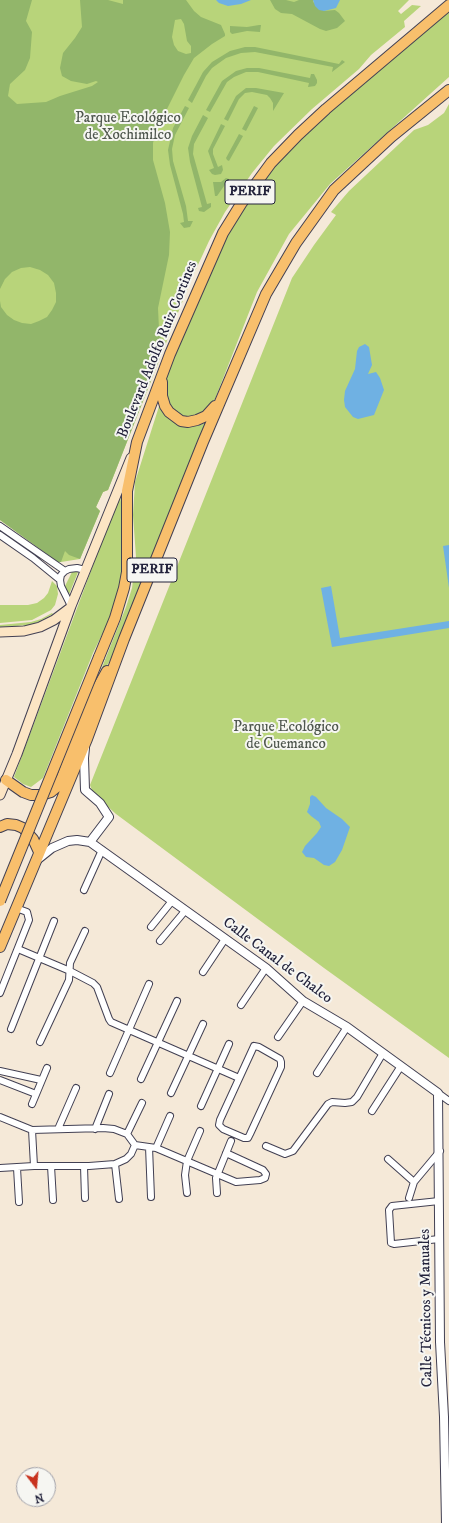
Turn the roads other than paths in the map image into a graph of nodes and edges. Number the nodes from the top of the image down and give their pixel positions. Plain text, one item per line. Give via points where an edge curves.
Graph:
1 (449, 5) edge
2 (449, 90) edge
3 (162, 376) junction
4 (219, 402) junction
5 (137, 442) junction
6 (0, 526) edge
7 (0, 535) edge
8 (37, 552) junction
9 (33, 558) junction
10 (85, 570) junction
11 (65, 571) junction
12 (60, 580) junction
13 (71, 607) junction
14 (0, 632) edge
15 (124, 639) junction
16 (86, 739) junction
17 (3, 778) edge
18 (0, 795) edge
19 (0, 827) edge
20 (92, 840) junction
21 (102, 850) junction
22 (37, 856) junction
23 (84, 890) dead end
24 (0, 900) edge
25 (172, 901) junction
26 (16, 908) junction
27 (185, 911) junction
28 (54, 921) dead end
29 (151, 927) dead end
30 (85, 931) dead end
31 (225, 938) junction
32 (160, 940) dead end
33 (0, 947) edge
34 (18, 949) junction
35 (40, 958) junction
36 (266, 968) junction
37 (70, 971) junction
38 (203, 972) dead end
39 (149, 984) dead end
40 (0, 993) edge
41 (177, 1001) dead end
42 (303, 1001) junction
43 (241, 1005) dead end
44 (203, 1024) dead end
45 (347, 1027) junction
46 (11, 1029) dead end
47 (129, 1029) junction
48 (278, 1037) dead end
49 (40, 1042) dead end
50 (159, 1043) junction
51 (229, 1044) dead end
52 (383, 1053) junction
53 (188, 1055) junction
54 (401, 1066) junction
55 (47, 1068) dead end
56 (218, 1069) junction
57 (0, 1071) edge
58 (110, 1073) dead end
59 (317, 1073) dead end
60 (238, 1078) junction
61 (141, 1079) dead end
62 (0, 1080) edge
63 (41, 1080) junction
64 (76, 1088) dead end
65 (171, 1093) dead end
66 (438, 1093) junction
67 (36, 1094) junction
68 (109, 1094) dead end
69 (449, 1100) edge
70 (142, 1103) dead end
71 (32, 1104) dead end
72 (201, 1106) dead end
73 (372, 1111) dead end
74 (170, 1116) dead end
75 (0, 1117) edge
76 (95, 1128) junction
77 (58, 1129) junction
78 (32, 1130) junction
79 (200, 1131) dead end
80 (127, 1134) junction
81 (231, 1141) dead end
82 (135, 1145) junction
83 (266, 1146) dead end
84 (149, 1147) junction
85 (156, 1148) junction
86 (440, 1151) junction
87 (226, 1153) junction
88 (388, 1159) dead end
89 (187, 1160) junction
90 (115, 1164) junction
91 (34, 1166) junction
92 (51, 1166) junction
93 (84, 1166) junction
94 (0, 1168) edge
95 (17, 1168) junction
96 (218, 1174) junction
97 (414, 1182) junction
98 (187, 1193) dead end
99 (217, 1193) dead end
100 (151, 1197) dead end
101 (85, 1198) dead end
102 (408, 1198) dead end
103 (119, 1199) dead end
104 (53, 1200) dead end
105 (439, 1201) junction
106 (19, 1202) dead end
107 (439, 1239) junction
108 (446, 1523) edge

1 - 3 highway, Boulevard Adolfo Ruiz Cortines / PERIF via 326,108 272,163 241,204 224,233
2 - 4 highway, PERIF via 391,137 334,190 296,243 266,294
3 - 4 highway via 162,396 166,406 169,412 181,421 188,422 206,416
3 - 5 highway, Boulevard Adolfo Ruiz Cortines / PERIF
4 - 15 highway, PERIF
5 - 10 main road, Boulevard Adolfo Ruiz Cortines / PERIF
5 - 24 highway, PERIF, bridge via 127,491 127,572 124,588 115,618
6 - 8 street
7 - 9 street
8 - 9 street
8 - 11 street
9 - 12 street
10 - 11 street via 77,568
10 - 13 main road, Boulevard Adolfo Ruiz Cortines / PERIF
11 - 12 street
12 - 13 street
13 - 14 main road via 40,627
13 - 17 main road, Boulevard Adolfo Ruiz Cortines / PERIF
15 - 16 highway, PERIF
15 - 17 highway via 92,698 56,787 51,792 31,795
16 - 20 street via 85,790 100,803 109,817
16 - 22 highway, PERIF
17 - 18 main road, PERIF
19 - 22 highway via 12,824 23,828 33,838
20 - 21 street, Calle Canal de Chalco
20 - 22 street via 68,841
21 - 23 street
21 - 25 street, Calle Canal de Chalco
22 - 26 highway, PERIF
25 - 27 street, Calle Canal de Chalco
25 - 29 street
26 - 33 highway, PERIF
26 - 34 street via 27,912 29,916
27 - 31 street, Calle Canal de Chalco
27 - 32 street
28 - 35 street
30 - 37 street via 70,963
31 - 36 street, Calle Canal de Chalco
31 - 38 street
34 - 35 street
34 - 40 street
35 - 37 street
35 - 46 street
36 - 42 street, Calle Canal de Chalco
36 - 43 street
37 - 47 street via 95,984 110,1021
37 - 49 street via 69,980
39 - 47 street
41 - 50 street
42 - 45 street, Calle Canal de Chalco
42 - 48 street
44 - 53 street
45 - 52 street, Calle Canal de Chalco
45 - 59 street
47 - 50 street
47 - 58 street
50 - 53 street
50 - 61 street
51 - 56 street
52 - 54 street, Calle Canal de Chalco
52 - 83 street via 357,1097 352,1102 328,1104 293,1151 285,1154
53 - 56 street
53 - 65 street
54 - 66 street, Calle Canal de Chalco
54 - 73 street
55 - 63 street
56 - 60 street
56 - 72 street
57 - 63 street
60 - 60 street via 220,1125 223,1129 248,1138 281,1067 280,1059 254,1046
62 - 67 street
63 - 67 street
64 - 77 street
66 - 69 street, Calle Canal de Chalco
66 - 86 street, Calle Técnicos y Manuales
67 - 71 street
68 - 76 street
70 - 80 street
74 - 85 street
75 - 78 street
76 - 77 street
76 - 80 street via 114,1129
77 - 78 street
78 - 91 street
79 - 89 street
80 - 82 street
81 - 87 street
82 - 84 street
82 - 90 street via 126,1159
84 - 85 street
84 - 100 street
85 - 89 street
86 - 97 street
86 - 105 street, Calle Técnicos y Manuales
87 - 96 street
87 - 96 street via 263,1170 265,1178 236,1182
88 - 97 street
89 - 96 street
89 - 98 street
90 - 93 street
90 - 103 street
91 - 92 street
91 - 95 street
92 - 93 street
92 - 104 street
93 - 101 street
94 - 95 street
95 - 106 street
96 - 99 street
97 - 102 street
105 - 107 street, Calle Técnicos y Manuales
105 - 107 street via 392,1206 389,1210 391,1243
107 - 108 street, Calle Técnicos y Manuales

